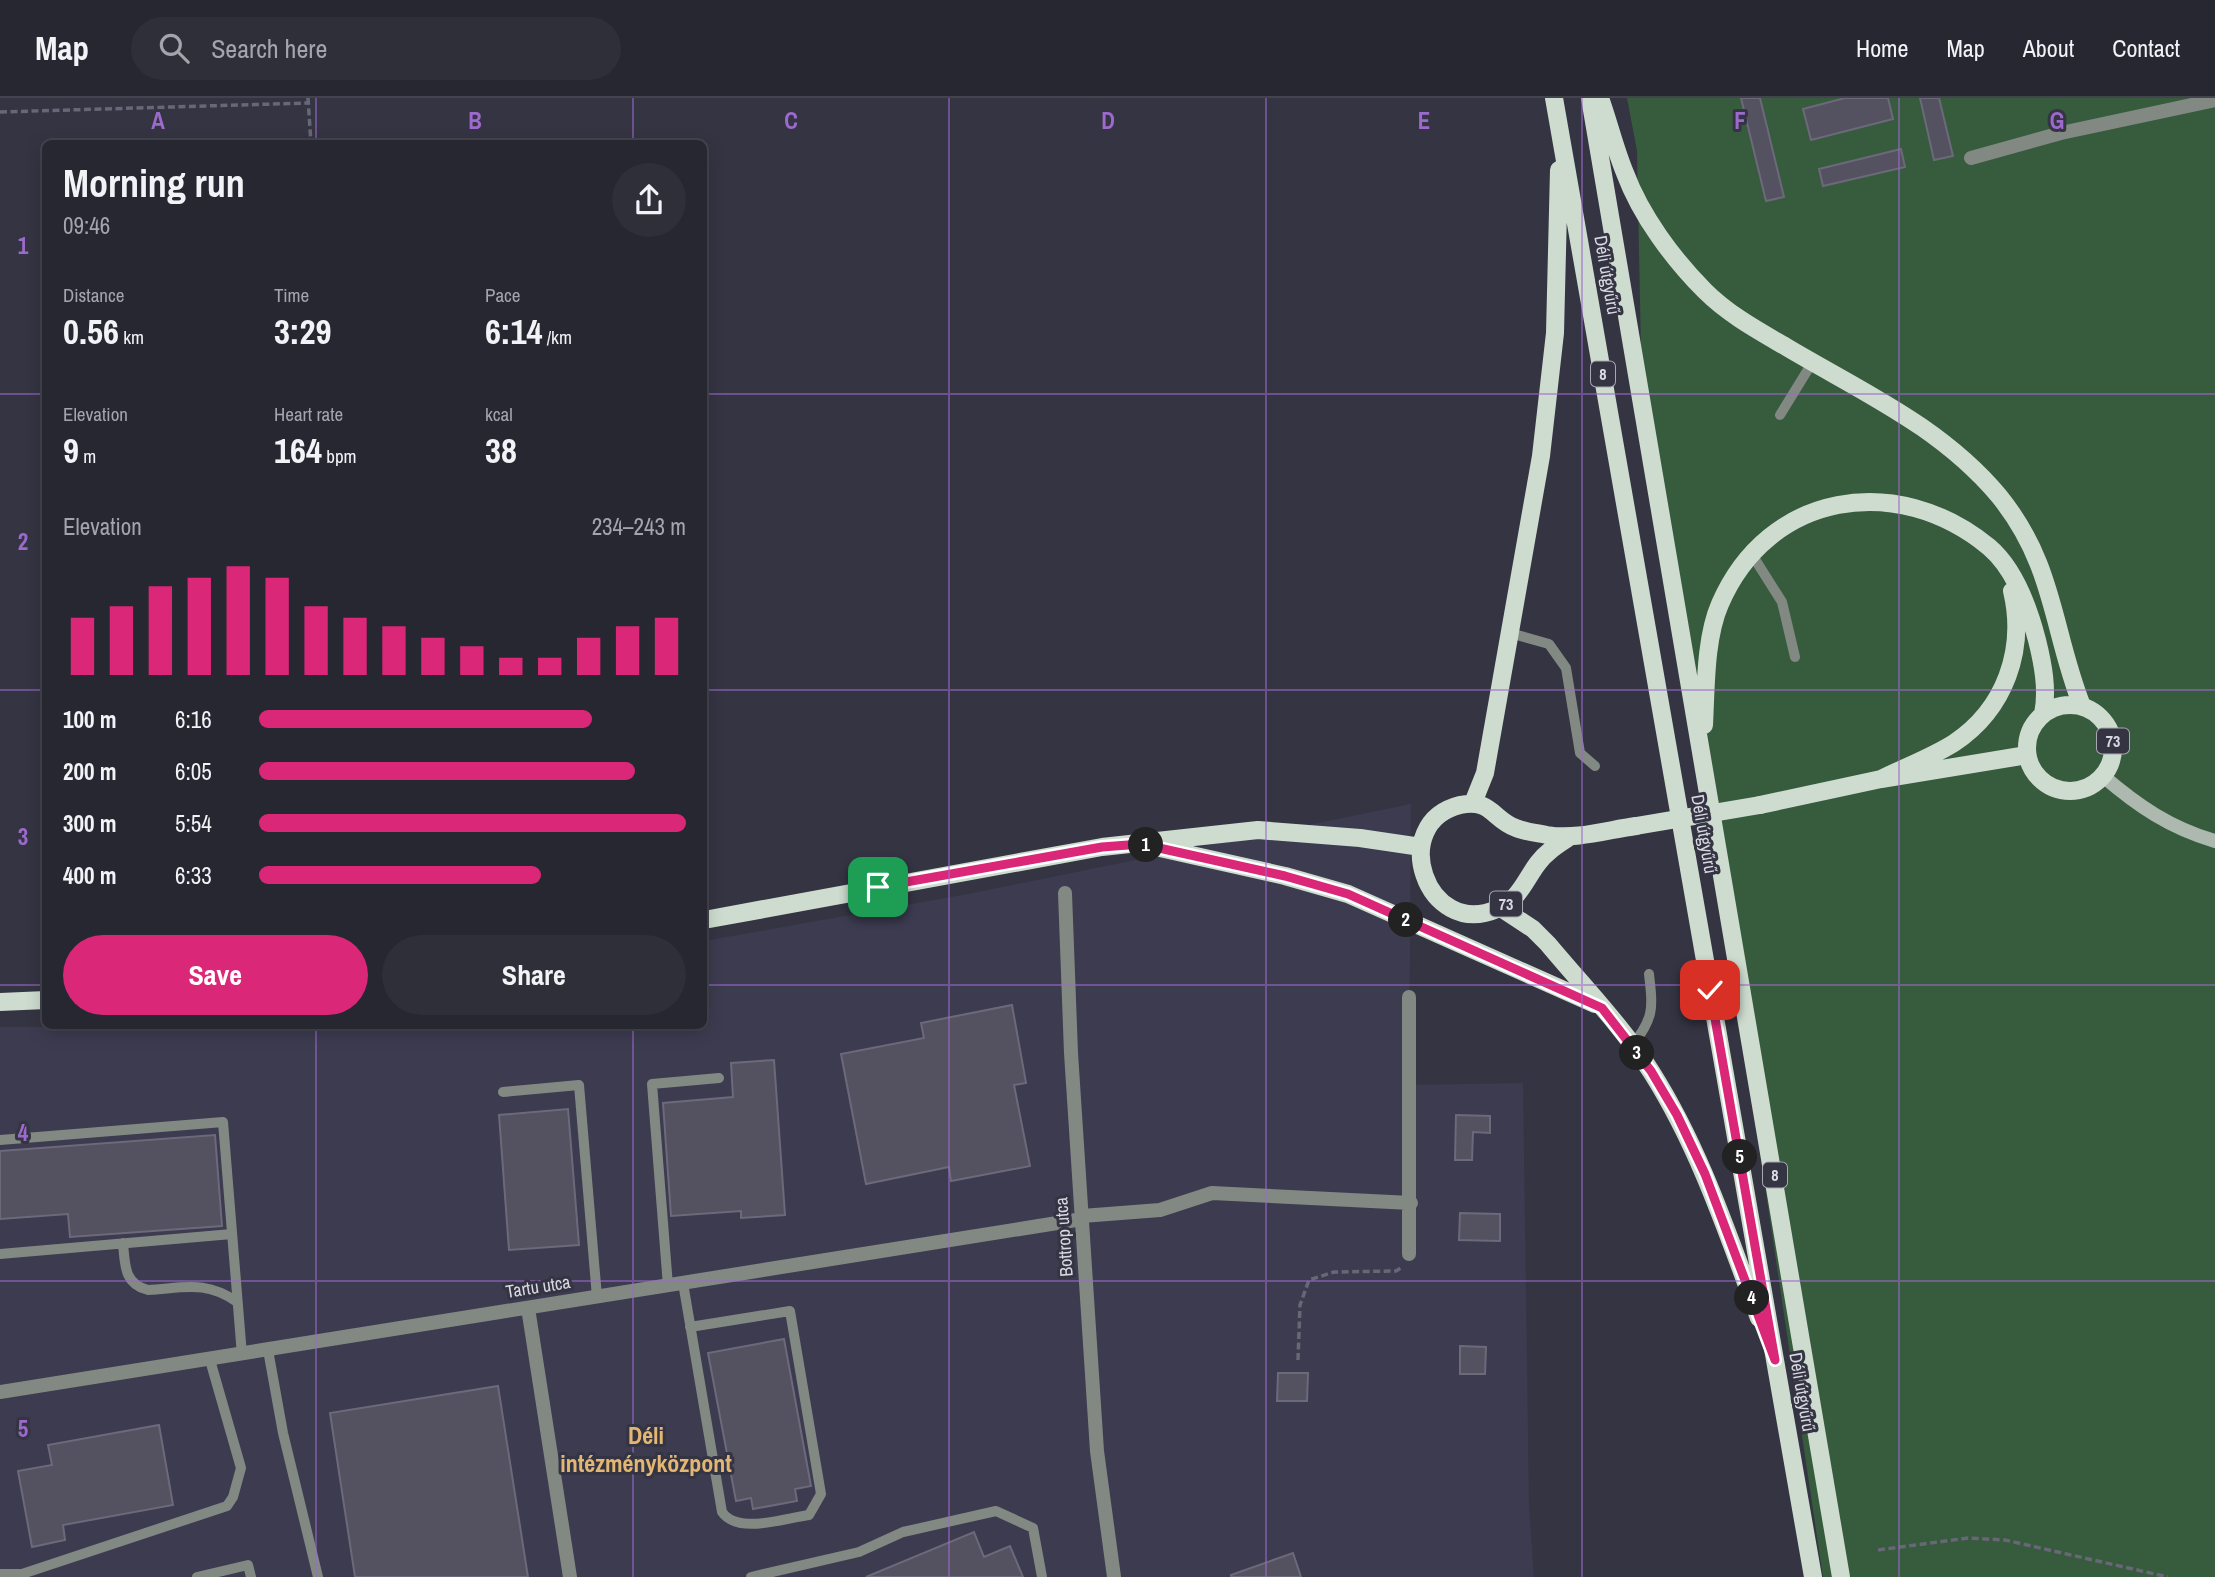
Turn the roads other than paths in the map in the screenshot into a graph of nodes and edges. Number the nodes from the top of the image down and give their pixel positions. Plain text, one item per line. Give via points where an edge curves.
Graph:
1 (1554, 98) edge
2 (1590, 98) edge
3 (1600, 98) edge
4 (2215, 100) edge
5 (1560, 128) junction
6 (1971, 158) dead end
7 (1812, 363) junction
8 (1780, 415) dead end
9 (1751, 552) junction
10 (2006, 568) junction
11 (1510, 633) junction
12 (1795, 657) dead end
13 (2082, 706) junction
14 (2043, 713) junction
15 (2027, 755) junction
16 (1595, 766) dead end
17 (1705, 770) junction
18 (2103, 776) junction
19 (1881, 779) junction
20 (1473, 803) junction
21 (1571, 836) junction
22 (2215, 841) edge
23 (1141, 844) junction
24 (1422, 847) junction
25 (1065, 894) dead end
26 (1501, 908) junction
27 (707, 919) edge
28 (1649, 974) dead end
29 (1409, 997) dead end
30 (42, 1000) edge
31 (0, 1002) edge
32 (1602, 1008) junction
33 (1632, 1046) junction
34 (719, 1078) dead end
35 (503, 1092) dead end
36 (0, 1140) edge
37 (1411, 1203) junction
38 (1082, 1218) junction
39 (232, 1234) junction
40 (123, 1243) junction
41 (0, 1254) edge
42 (1409, 1254) road end
43 (675, 1285) junction
44 (597, 1297) junction
45 (237, 1303) junction
46 (528, 1308) junction
47 (690, 1327) junction
48 (268, 1350) junction
49 (242, 1354) junction
50 (210, 1360) junction
51 (1775, 1360) junction
52 (0, 1392) edge
53 (0, 1574) edge
54 (197, 1577) edge
55 (251, 1577) edge
56 (318, 1577) edge
57 (570, 1577) edge
58 (751, 1577) edge
59 (1042, 1577) edge
60 (1114, 1577) edge
61 (1813, 1577) edge
62 (1841, 1577) edge

1 - 5 main road, Déli útgyűrű / 8
2 - 17 main road, Déli útgyűrű / 8
3 - 7 main road via 1625,175 1666,246 1716,300
4 - 6 street
5 - 11 main road via 1555,333 1541,456
5 - 51 main road, Déli útgyűrű / 8
7 - 8 lane
7 - 13 main road via 1935,433 1998,495 2042,568
9 - 10 main road via 1797,517 1829,505 1888,504 1914,509 1962,529 1991,548
9 - 12 lane via 1782,602
9 - 17 main road via 1719,605 1708,655
10 - 14 main road via 2033,624 2046,696
10 - 19 main road via 2014,601 2016,646 2000,695 1983,719 1954,743
11 - 16 lane via 1549,644 1566,668 1580,753
11 - 20 main road via 1485,773
13 - 14 main road via 2055,707
13 - 18 main road, 73 via 2109,729 2113,753
14 - 15 main road via 2029,732
15 - 18 main road, 73 via 2038,778 2059,790 2084,789
15 - 19 main road, 73
17 - 62 main road, Déli útgyűrű / 8
18 - 22 street via 2161,820
19 - 21 main road, 73, bridge via 1760,805
20 - 21 main road, 73 via 1487,807 1513,828
20 - 24 main road via 1445,811 1434,821
21 - 26 main road, 73 via 1539,861 1519,894
23 - 24 main road via 1258,830
23 - 27 main road via 1102,847
23 - 32 main road via 1348,894
24 - 26 main road, 73 via 1420,866 1425,880 1445,905 1470,912
25 - 38 street, Bottrop utca
26 - 32 main road via 1533,929
28 - 33 lane via 1653,1010 1649,1025
29 - 37 street
30 - 31 main road
32 - 33 main road
33 - 51 main road via 1677,1115 1705,1174
34 - 43 lane via 652,1084
35 - 44 lane via 579,1085
36 - 39 lane via 223,1122
37 - 38 street, Tartu utca via 1212,1193 1160,1210
37 - 42 street
38 - 43 street, Tartu utca
38 - 60 street, Bottrop utca via 1097,1451
39 - 40 lane
39 - 45 lane
40 - 41 lane
40 - 45 lane via 127,1275 139,1288 204,1286
43 - 44 street, Tartu utca
43 - 47 lane
44 - 46 street, Tartu utca
45 - 49 lane
46 - 48 street, Tartu utca
46 - 57 street
47 - 47 lane via 722,1512 728,1521 742,1525 809,1515 821,1494 790,1311
48 - 49 street, Tartu utca
48 - 56 lane
49 - 50 street, Tartu utca
50 - 52 street, Tartu utca
50 - 53 lane via 241,1468 227,1506 22,1574
51 - 61 main road, Déli útgyűrű / 8
54 - 55 lane via 248,1565
58 - 59 lane via 859,1552 903,1532 996,1511 1033,1528

